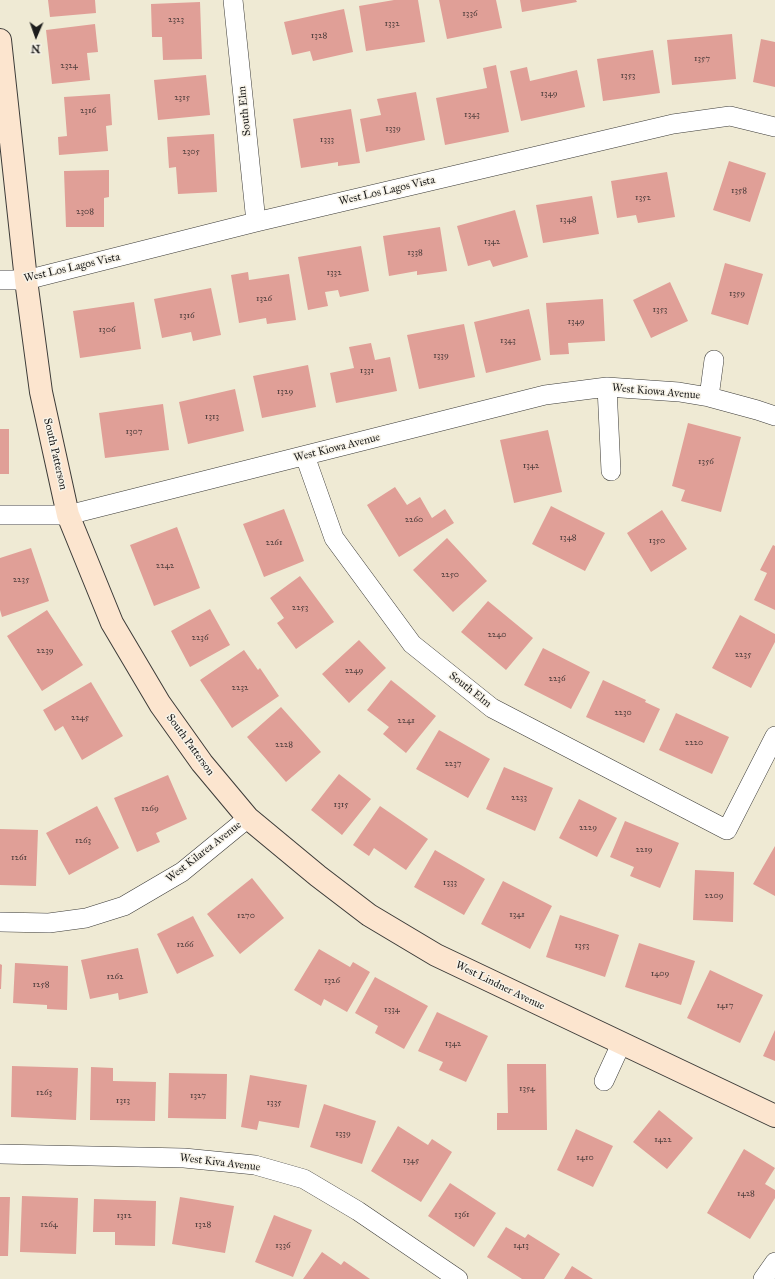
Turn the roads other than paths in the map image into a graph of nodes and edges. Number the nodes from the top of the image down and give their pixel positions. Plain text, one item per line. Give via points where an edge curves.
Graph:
1 (234, 0) edge
2 (0, 44) edge
3 (775, 127) edge
4 (256, 222) junction
5 (0, 280) edge
6 (26, 280) junction
7 (714, 360) dead end
8 (606, 387) junction
9 (709, 397) junction
10 (775, 416) edge
11 (305, 456) junction
12 (611, 471) dead end
13 (0, 515) edge
14 (68, 516) junction
15 (775, 736) edge
16 (248, 818) junction
17 (0, 922) edge
18 (621, 1044) junction
19 (604, 1081) dead end
20 (775, 1116) edge
21 (0, 1154) edge
22 (775, 1262) edge
23 (458, 1279) edge
24 (763, 1279) edge

1 - 4 street, South Elm
2 - 6 street, South Patterson
3 - 4 street, West Los Lagos Vista via 730,116 673,124
4 - 6 street, West Los Lagos Vista
5 - 6 street, West Los Lagos Vista
6 - 14 street, South Patterson via 40,392
7 - 9 street
8 - 9 street, West Kiowa Avenue via 679,392
8 - 11 street, West Kiowa Avenue via 545,395
8 - 12 street, West Kiowa Avenue
9 - 10 street, West Kiowa Avenue
11 - 14 street, West Kiowa Avenue
11 - 15 street, South Elm via 334,538 412,644 492,708 727,830
13 - 14 street, West Kiowa Avenue
14 - 16 street, South Patterson via 112,624 160,704 202,763
16 - 17 street, West Kilarea Avenue via 182,872 124,906 86,918 48,923
16 - 18 street, West Lindner Avenue via 369,915 436,955
18 - 19 street
18 - 20 street, West Lindner Avenue
21 - 23 street, West Kiva Avenue via 184,1158 255,1165 304,1180 358,1211
22 - 24 street

